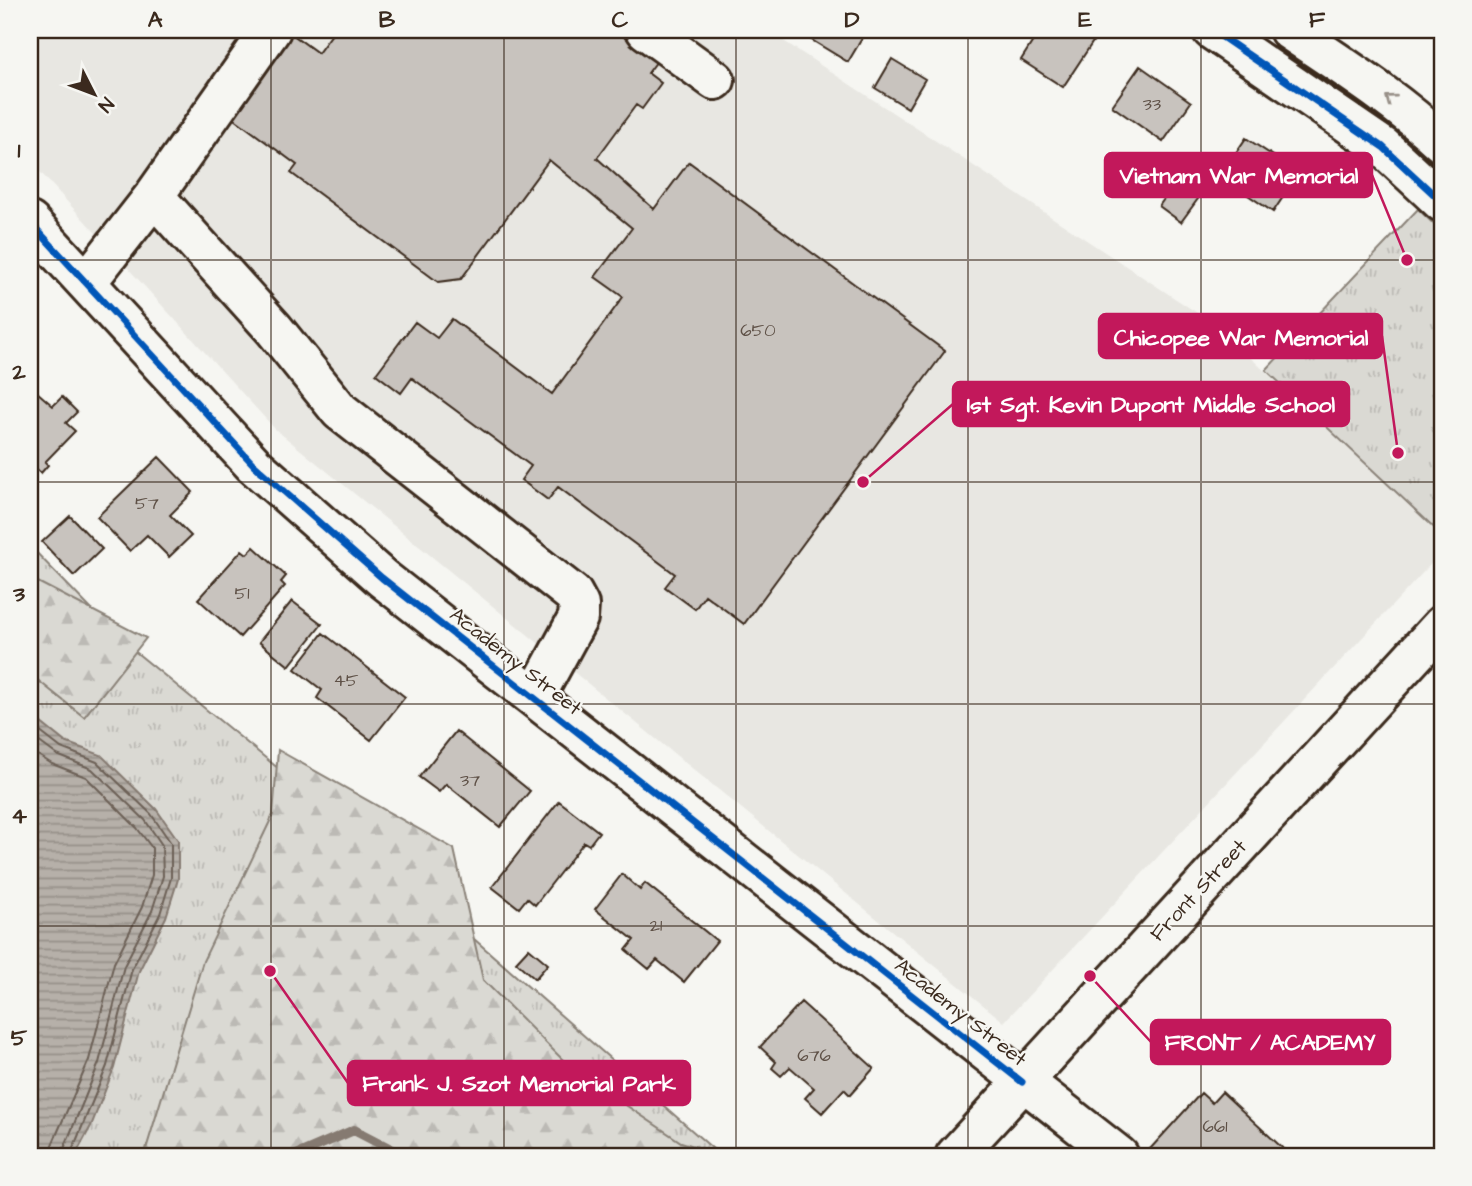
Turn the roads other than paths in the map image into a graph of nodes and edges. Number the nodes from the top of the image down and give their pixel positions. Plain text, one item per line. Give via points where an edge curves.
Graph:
1 (271, 30) edge
2 (646, 30) edge
3 (1212, 30) edge
4 (1289, 30) edge
5 (715, 80) dead end
6 (1442, 143) edge
7 (154, 196) junction
8 (1442, 202) edge
9 (30, 222) edge
10 (86, 283) junction
11 (1442, 625) edge
12 (535, 697) junction
13 (1022, 1082) junction
14 (961, 1154) edge
15 (1119, 1156) edge

1 - 7 street
2 - 5 street
3 - 8 street via 1383,147
6 -> 4 street via 1414,116
7 - 10 street
7 - 12 street via 274,329 340,411 573,594 579,605 578,618
9 - 10 street, Academy Street
10 - 12 street, Academy Street via 254,465 382,578
11 - 13 street, Front Street
12 - 13 street, Academy Street
13 - 14 street, Front Street
13 - 15 street, Academy Street

